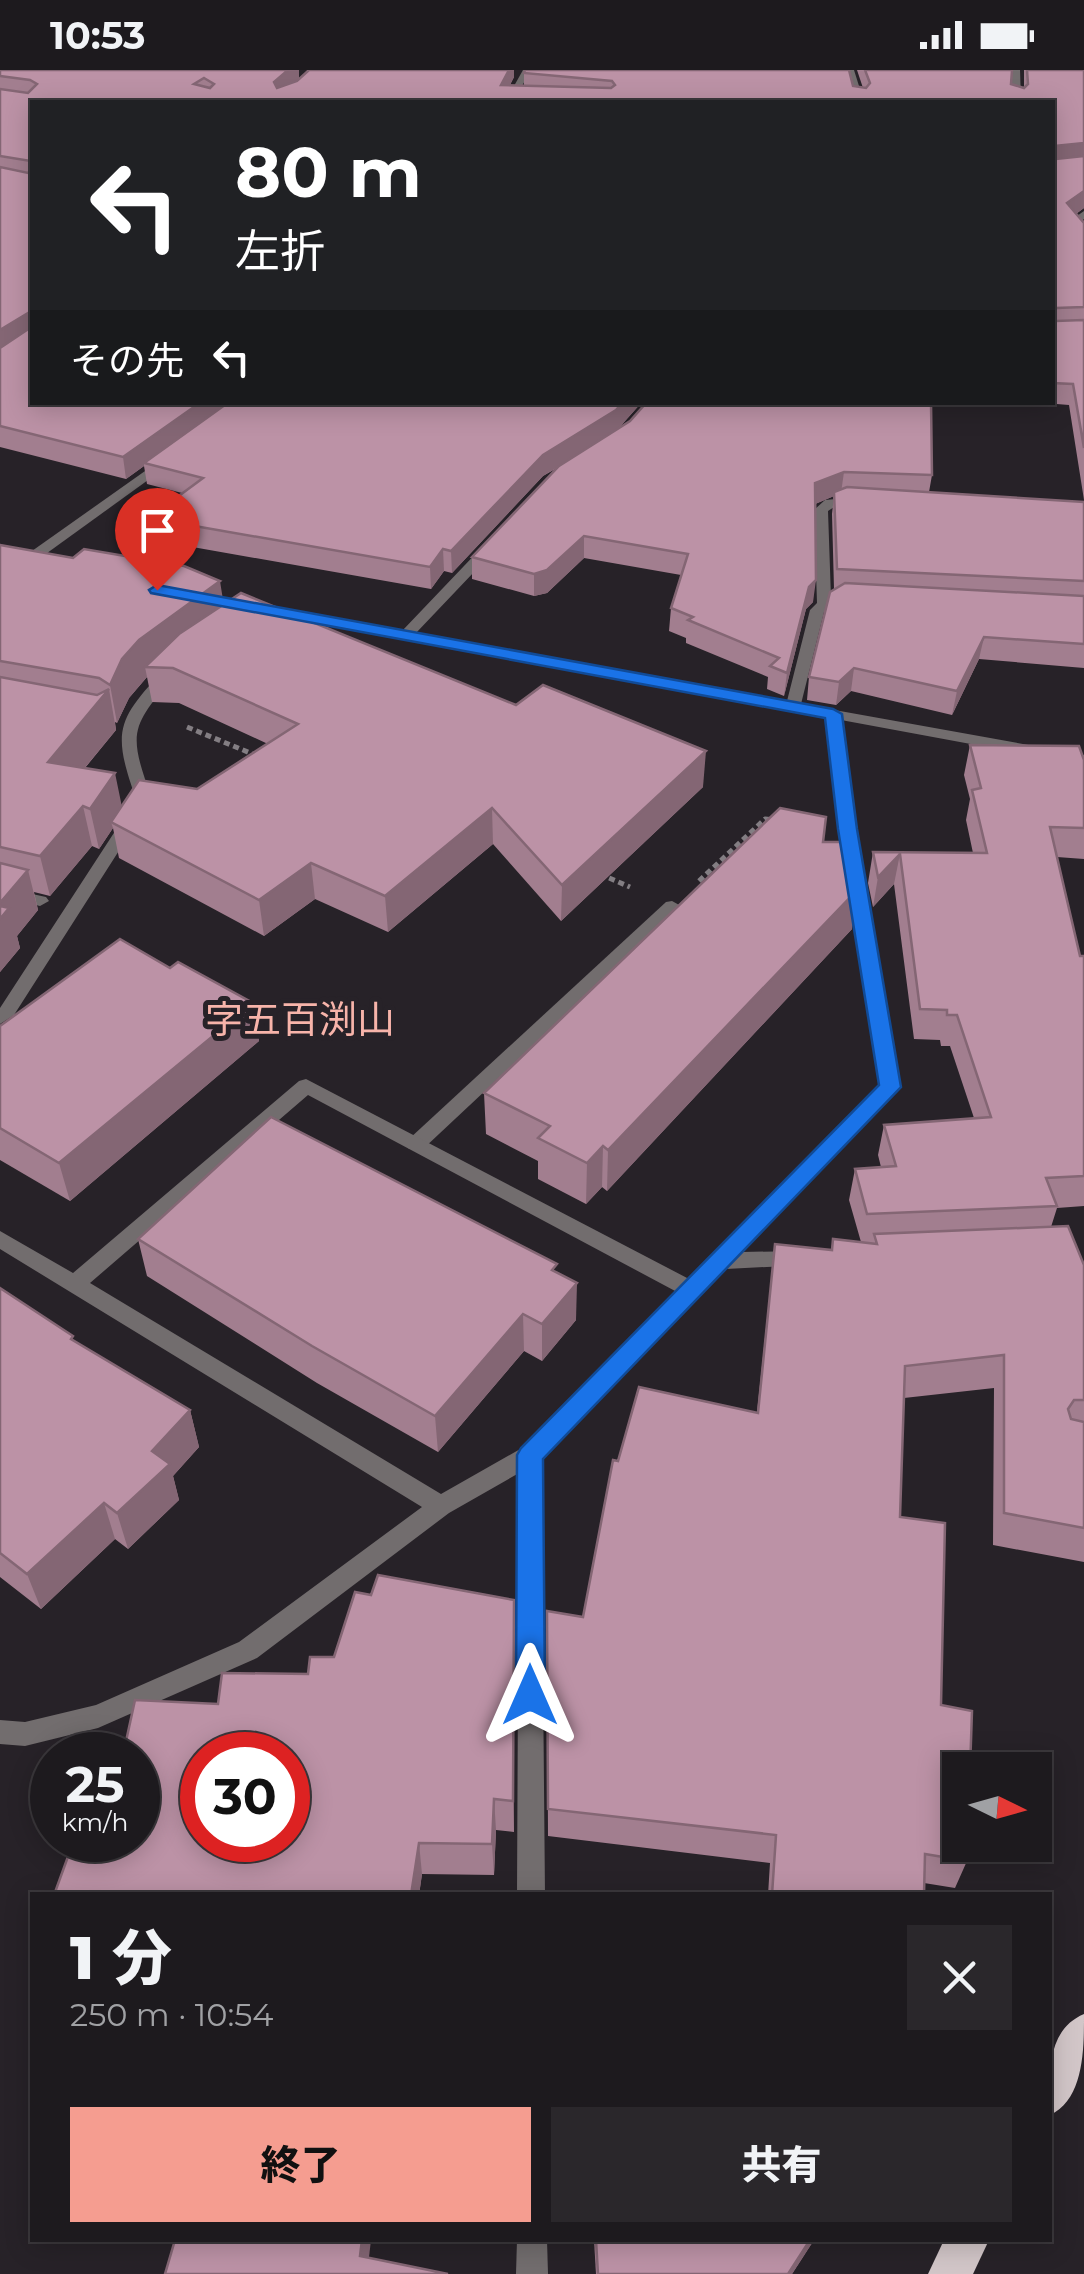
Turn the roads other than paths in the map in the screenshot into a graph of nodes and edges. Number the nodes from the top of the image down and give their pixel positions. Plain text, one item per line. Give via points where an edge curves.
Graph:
1 (850, 70) edge
2 (1016, 70) edge
3 (512, 71) edge
4 (527, 71) edge
5 (531, 97) edge
6 (511, 99) edge
7 (859, 100) edge
8 (1017, 100) edge
9 (1084, 214) edge
10 (1084, 240) edge
11 (182, 451) edge
12 (880, 502) edge
13 (499, 538) edge
14 (0, 563) edge
15 (20, 566) junction
16 (38, 569) edge
17 (186, 595) edge
18 (872, 597) edge
19 (824, 604) junction
20 (260, 608) junction
21 (231, 627) edge
22 (407, 634) junction
23 (187, 656) edge
24 (793, 707) junction
25 (833, 714) junction
26 (1084, 760) edge
27 (0, 892) edge
28 (40, 900) dead end
29 (672, 906) edge
30 (0, 1018) edge
31 (416, 1144) junction
32 (0, 1239) edge
33 (830, 1258) edge
34 (717, 1261) junction
35 (74, 1284) junction
36 (690, 1289) junction
37 (530, 1455) junction
38 (441, 1506) junction
39 (0, 1732) edge
40 (531, 1892) edge
41 (1084, 2034) edge
42 (1052, 2091) edge
43 (532, 2242) edge
44 (967, 2242) edge
45 (532, 2274) edge
46 (949, 2274) edge

1 - 7 street
2 - 8 street
3 - 4 street
4 - 6 street
5 - 6 street
9 - 10 street via 1072,223
11 - 15 street
12 - 19 street via 842,501 821,510
13 - 22 street
14 - 15 street
15 - 16 street
17 - 20 street
18 - 19 street
19 - 24 street
20 - 21 street
20 - 22 street
22 - 24 street
23 - 30 street via 144,698 127,726 127,753 144,799
24 - 25 street
25 - 26 street
25 - 34 street via 890,1087
27 - 28 street
29 - 31 street
31 - 35 street via 306,1086
31 - 36 street
32 - 35 street
33 - 34 street
34 - 36 street
35 - 38 street
36 - 37 street
37 - 38 street
37 - 40 street
38 - 39 street via 248,1650 98,1716 25,1734
41 - 42 highway
43 - 45 street
44 - 46 highway

